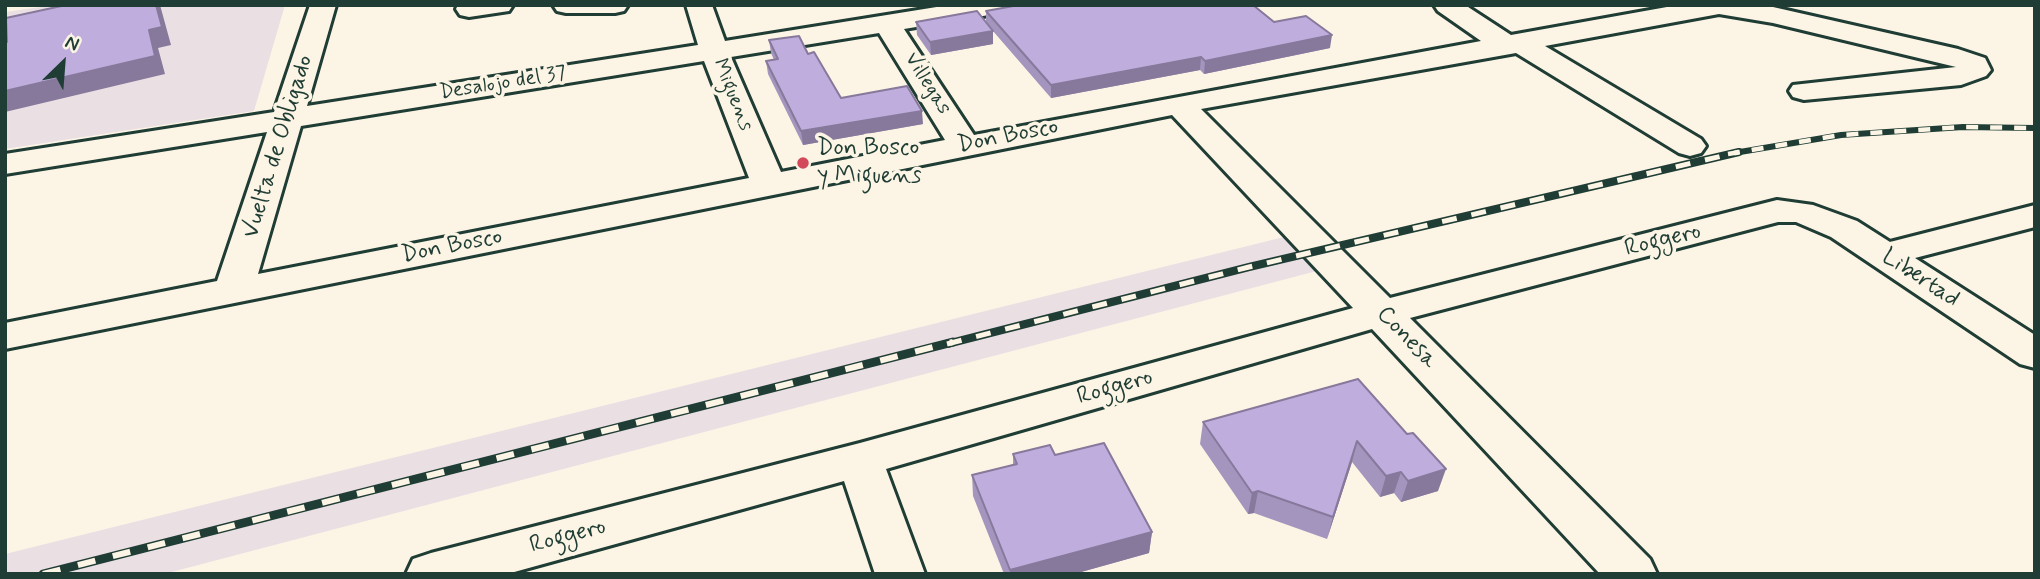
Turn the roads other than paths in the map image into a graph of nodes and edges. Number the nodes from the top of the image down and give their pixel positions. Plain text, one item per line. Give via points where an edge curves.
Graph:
1 (323, 5) edge
2 (500, 5) edge
3 (566, 5) edge
4 (615, 5) edge
5 (699, 5) edge
6 (1001, 5) edge
7 (1447, 5) edge
8 (1722, 6) edge
9 (469, 9) dead end
10 (887, 24) junction
11 (1514, 44) junction
12 (714, 51) junction
13 (1804, 91) dead end
14 (1179, 104) junction
15 (290, 117) junction
16 (965, 146) junction
17 (1690, 146) dead end
18 (5, 164) edge
19 (769, 185) junction
20 (1801, 212) joint
21 (2035, 216) edge
22 (1885, 256) junction
23 (234, 289) junction
24 (1382, 313) junction
25 (5, 335) edge
26 (2035, 354) edge
27 (860, 460) junction
28 (514, 563) edge
29 (431, 574) edge
30 (900, 574) edge
31 (1632, 574) edge

1 - 15 street, Vuelta de Obligado
2 - 9 street
3 - 4 street
5 - 12 street, Miguens
6 - 10 street, Desalojo del 37
7 - 11 street
8 - 11 street, Don Bosco
8 - 13 street, Don Bosco via 1948,55 1975,64 1976,70 1961,76
10 - 12 street, Desalojo del 37
10 - 16 street, Villegas
11 - 14 street, Don Bosco
11 - 17 street
12 - 15 street, Desalojo del 37
12 - 19 street, Miguens
14 - 16 street, Don Bosco
14 - 24 street, Conesa
15 - 18 street, Desalojo del 37
15 - 23 street, Vuelta de Obligado
16 - 19 street, Don Bosco
19 - 23 street, Don Bosco
20 - 22 street, Libertad via 1844,229
20 - 24 street, Roggero via 1777,211
21 - 22 street
22 - 26 street, Libertad
23 - 25 street, Don Bosco
24 - 27 street, Roggero
24 - 31 street, Conesa
27 - 28 street, Roggero
27 - 30 street
28 - 29 street, Roggero

